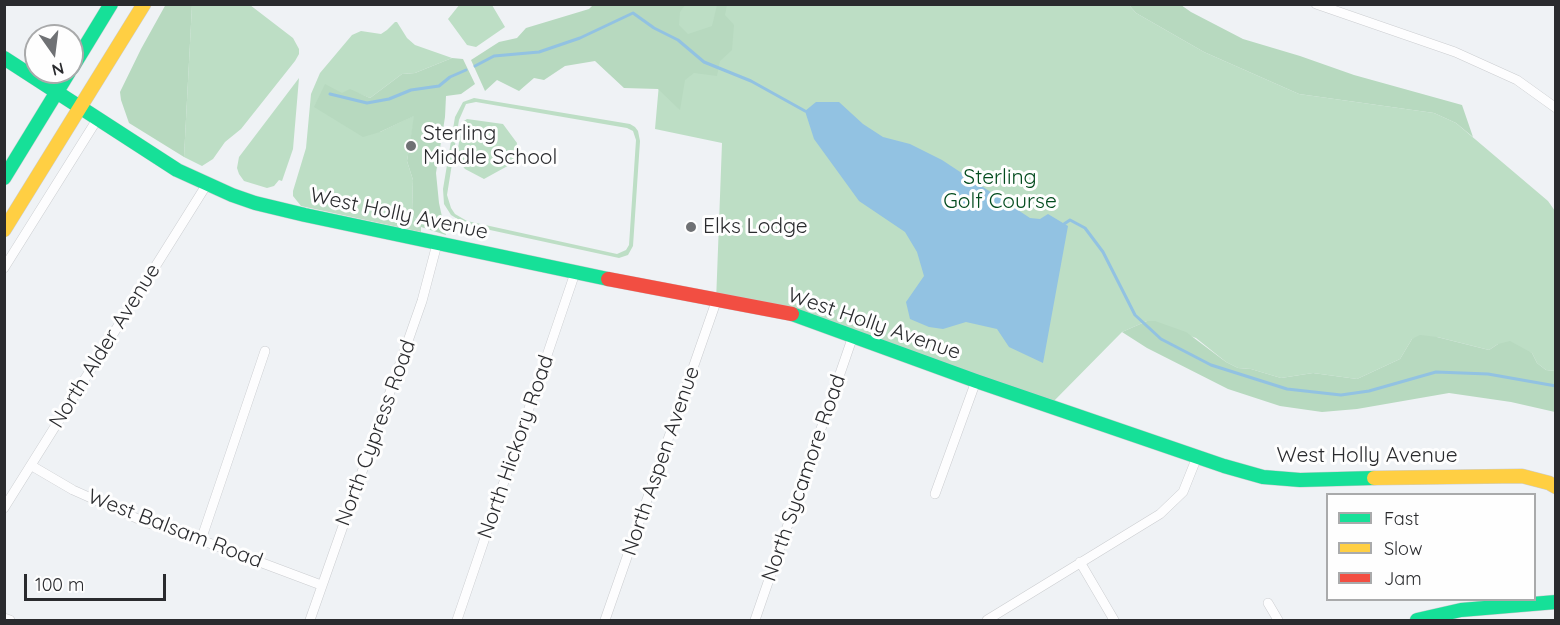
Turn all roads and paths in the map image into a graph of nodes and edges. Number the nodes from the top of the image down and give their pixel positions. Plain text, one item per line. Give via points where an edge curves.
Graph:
1 (111, 4) edge
2 (144, 4) edge
3 (1316, 4) edge
4 (84, 48) edge
5 (4, 58) edge
6 (62, 84) edge
7 (57, 92) junction
8 (81, 108) junction
9 (1556, 108) edge
10 (98, 118) junction
11 (4, 178) edge
12 (207, 184) junction
13 (4, 230) edge
14 (437, 244) junction
15 (4, 268) edge
16 (575, 273) junction
17 (716, 302) junction
18 (853, 336) junction
19 (264, 351) dead end
20 (976, 381) junction
21 (1197, 457) junction
22 (32, 466) junction
23 (1556, 487) edge
24 (935, 494) dead end
25 (4, 508) edge
26 (201, 540) junction
27 (1080, 562) junction
28 (321, 585) junction
29 (1556, 602) edge
30 (1268, 603) dead end
31 (4, 618) edge
32 (10, 621) edge
33 (310, 621) edge
34 (457, 621) edge
35 (605, 621) edge
36 (755, 621) edge
37 (987, 621) edge
38 (1114, 621) edge
39 (1278, 621) edge
40 (1417, 621) edge

1 - 4 street
2 - 8 street
3 - 9 street via 1455,52 1517,80
5 - 7 street, West Holly Avenue
6 - 7 street
7 - 8 street, West Holly Avenue
7 - 11 street
8 - 10 street, West Holly Avenue
8 - 13 street
10 - 12 street, West Holly Avenue via 177,170
10 - 15 street
12 - 14 street, West Holly Avenue via 281,210
12 - 22 street, North Alder Avenue
14 - 16 street, West Holly Avenue
14 - 28 street, North Cypress Road via 422,300
16 - 17 street, West Holly Avenue
16 - 34 street, North Hickory Road
17 - 18 street, West Holly Avenue via 797,315
17 - 35 street, North Aspen Avenue
18 - 20 street, West Holly Avenue
18 - 36 street, North Sycamore Road
19 - 26 street
20 - 21 street, West Holly Avenue
20 - 24 street
21 - 23 street, West Holly Avenue via 1263,477 1300,480 1522,476
21 - 27 street via 1183,492 1160,514
22 - 25 street, North Alder Avenue
22 - 26 street, West Balsam Road via 73,490 145,522
26 - 28 street, West Balsam Road
27 - 37 street
27 - 38 street
28 - 33 street, North Cypress Road
29 - 40 street via 1461,610
30 - 39 street
31 - 32 street

